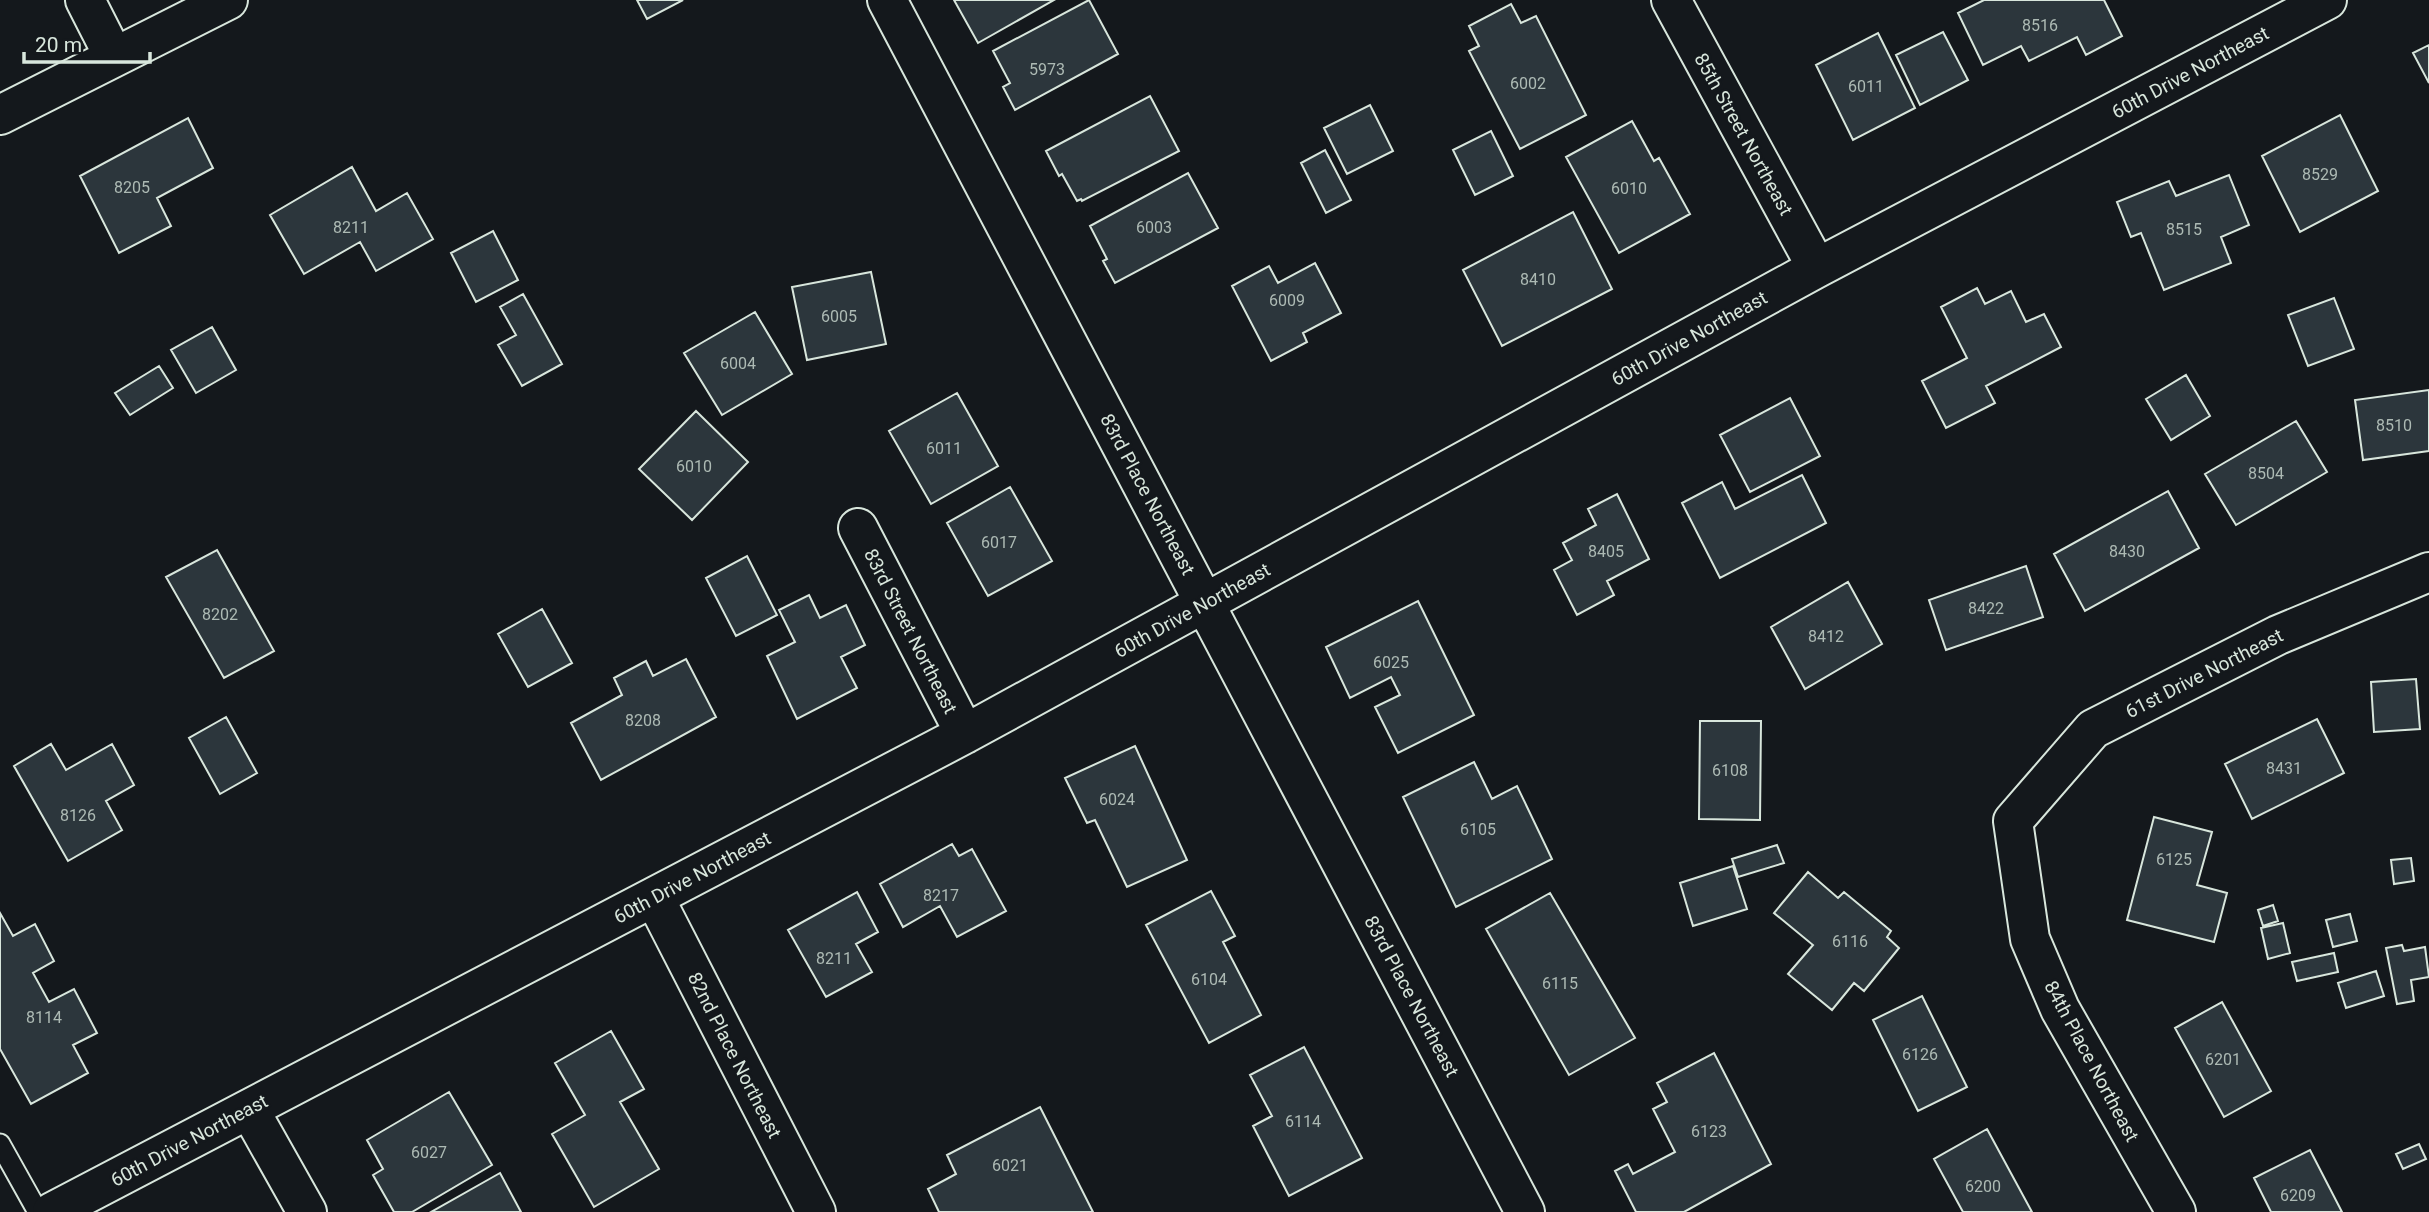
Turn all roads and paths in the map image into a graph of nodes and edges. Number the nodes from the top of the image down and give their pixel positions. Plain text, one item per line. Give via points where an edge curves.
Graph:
1 (85, 0) edge
2 (228, 0) edge
3 (887, 0) edge
4 (1671, 0) edge
5 (2327, 0) edge
6 (114, 57) junction
7 (0, 115) edge
8 (1817, 268) junction
9 (858, 528) dead end
10 (2429, 572) edge
11 (1206, 602) junction
12 (965, 734) junction
13 (2013, 821) joint
14 (654, 897) junction
15 (249, 1109) junction
16 (0, 1144) edge
17 (38, 1212) edge
18 (52, 1212) edge
19 (307, 1212) edge
20 (816, 1212) edge
21 (1525, 1212) edge
22 (2176, 1212) edge

1 - 6 street
2 - 6 street
3 - 11 street, 83rd Place Northeast
4 - 8 street, 85th Street Northeast
5 - 8 street, 60th Drive Northeast
6 - 7 street
8 - 11 street, 60th Drive Northeast
9 - 12 street, 83rd Street Northeast
10 - 13 street, 61st Drive Northeast via 2278,635 2093,729
11 - 12 street, 60th Drive Northeast
11 - 21 street, 83rd Place Northeast
12 - 14 street, 60th Drive Northeast
13 - 22 street, 84th Place Northeast via 2030,939 2060,1009
14 - 15 street, 60th Drive Northeast
14 - 20 street, 82nd Place Northeast
15 - 18 street, 60th Drive Northeast
15 - 19 street
16 - 17 lane

